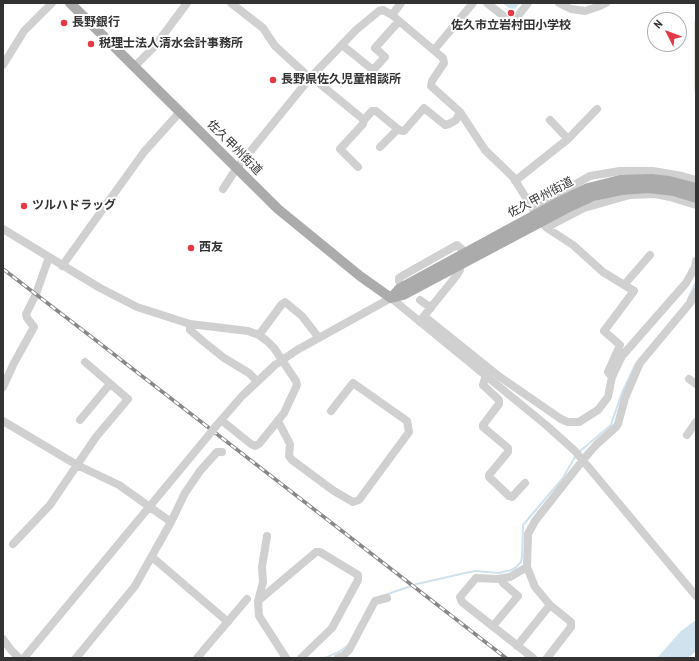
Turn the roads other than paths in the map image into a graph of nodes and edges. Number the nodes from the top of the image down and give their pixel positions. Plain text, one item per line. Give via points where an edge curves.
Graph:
1 (52, 3) edge
2 (70, 3) edge
3 (231, 3) edge
4 (401, 3) edge
5 (473, 3) edge
6 (487, 3) edge
7 (528, 3) edge
8 (559, 3) edge
9 (606, 3) edge
10 (185, 4) edge
11 (392, 15) junction
12 (399, 21) junction
13 (342, 45) junction
14 (434, 50) junction
15 (3, 65) edge
16 (134, 67) junction
17 (310, 78) junction
18 (597, 108) dead end
19 (180, 112) junction
20 (460, 112) junction
21 (364, 120) junction
22 (550, 120) dead end
23 (398, 128) junction
24 (568, 139) junction
25 (380, 146) dead end
26 (358, 167) dead end
27 (236, 169) junction
28 (696, 180) edge
29 (515, 181) junction
30 (224, 188) dead end
31 (696, 188) edge
32 (696, 198) edge
33 (696, 205) edge
34 (540, 218) junction
35 (3, 229) edge
36 (465, 252) junction
37 (650, 255) dead end
38 (49, 257) junction
39 (696, 261) edge
40 (62, 266) junction
41 (458, 266) junction
42 (399, 281) dead end
43 (624, 285) junction
44 (696, 292) edge
45 (390, 298) junction
46 (420, 300) dead end
47 (431, 308) junction
48 (422, 319) junction
49 (190, 324) junction
50 (259, 335) junction
51 (319, 338) junction
52 (282, 360) junction
53 (85, 362) dead end
54 (486, 376) junction
55 (612, 377) junction
56 (257, 381) junction
57 (110, 384) junction
58 (3, 387) edge
59 (331, 411) dead end
60 (81, 415) dead end
61 (3, 421) edge
62 (278, 421) junction
63 (696, 422) edge
64 (218, 423) junction
65 (687, 435) dead end
66 (222, 452) dead end
67 (582, 459) junction
68 (77, 465) junction
69 (525, 483) dead end
70 (150, 505) junction
71 (172, 522) junction
72 (268, 536) dead end
73 (12, 544) dead end
74 (152, 557) junction
75 (528, 567) junction
76 (502, 579) junction
77 (696, 596) edge
78 (387, 598) dead end
79 (247, 600) dead end
80 (258, 601) junction
81 (550, 604) junction
82 (228, 622) junction
83 (493, 626) junction
84 (3, 639) edge
85 (518, 646) junction
86 (19, 658) edge
87 (24, 658) edge
88 (76, 658) edge
89 (197, 658) edge
90 (286, 658) edge
91 (302, 658) edge
92 (338, 658) edge
93 (532, 658) edge
94 (547, 658) edge

1 - 15 street via 24,32
2 - 16 main road, 佐久甲州街道
3 - 17 street via 263,28 275,46
4 - 11 street
5 - 14 street
6 - 7 street via 514,22
8 - 9 street via 571,9 585,11
10 - 16 street via 155,46
11 - 12 street
11 - 13 street via 383,10 379,12
12 - 13 street via 375,48 385,57 373,70
12 - 14 street
13 - 17 street
14 - 20 street via 444,58 444,61 431,86
16 - 19 main road, 佐久甲州街道
17 - 21 street
17 - 27 street
18 - 24 street
19 - 27 main road, 佐久甲州街道
19 - 40 street via 144,152
20 - 23 street via 456,120 444,125 424,108 404,131
20 - 29 street via 485,150
21 - 23 street via 372,111 376,111
21 - 26 street via 340,149
22 - 24 street
23 - 25 street
24 - 29 street
27 - 30 street
27 - 45 main road, 佐久甲州街道 via 292,222
28 - 34 street via 640,171 590,176
29 - 34 street
31 - 34 main road, 佐久甲州街道 via 669,180 610,181 574,194
32 - 34 main road, 佐久甲州街道 via 663,189 634,188 593,196
33 - 34 street via 656,194 630,195 584,208 555,223
34 - 36 main road, 佐久甲州街道
34 - 41 main road, 佐久甲州街道
34 - 43 street via 603,272
35 - 38 street
36 - 42 street via 458,245 402,276
36 - 45 main road, 佐久甲州街道 via 399,288
37 - 43 street
38 - 40 street
38 - 58 street via 26,314 34,326
39 - 55 street via 686,283 622,356
40 - 49 street via 117,298
41 - 45 main road, 佐久甲州街道 via 403,295
41 - 47 street via 460,270 457,275
43 - 55 street via 634,291 604,331 620,345 608,372
44 - 67 street via 690,303 640,363 616,427
45 - 48 street
45 - 51 street
46 - 47 street
47 - 48 street
48 - 54 street
48 - 55 street via 500,377 568,422 579,422 598,410 608,397
49 - 50 street via 241,330
49 - 56 street via 190,330 204,342
50 - 51 street via 285,302 302,316
50 - 52 street via 271,345
51 - 52 street
52 - 56 street
52 - 62 street via 297,385
53 - 57 street
54 - 67 street via 546,425
54 - 69 street via 483,385 499,400 499,404 483,425 508,448 508,452 489,477 512,497
56 - 64 street
57 - 60 street
57 - 68 street via 128,399 96,437
59 - 62 street via 353,383 407,421 409,432 359,500 353,502 292,460 289,456 290,444
61 - 68 street
62 - 64 street via 256,446
63 - 65 street
64 - 70 street, bridge
66 - 71 street via 217,452 200,471 185,494
67 - 75 street via 528,534
67 - 77 street
68 - 70 street via 119,485 144,504
68 - 73 street via 50,505
70 - 71 street
70 - 87 street
71 - 74 street
72 - 80 street via 262,567 263,582
74 - 82 street
74 - 88 street via 135,586
75 - 76 street via 510,578
75 - 81 street via 535,587
76 - 83 street via 503,583 518,596
76 - 83 street via 476,578 460,597 462,602
78 - 92 street via 375,602 349,650
79 - 82 street
80 - 90 street via 260,616
80 - 91 street via 316,552 358,575 358,580 332,628
81 - 85 street
81 - 94 street via 571,622 571,627
82 - 89 street
83 - 85 street
84 - 86 street
85 - 93 street

